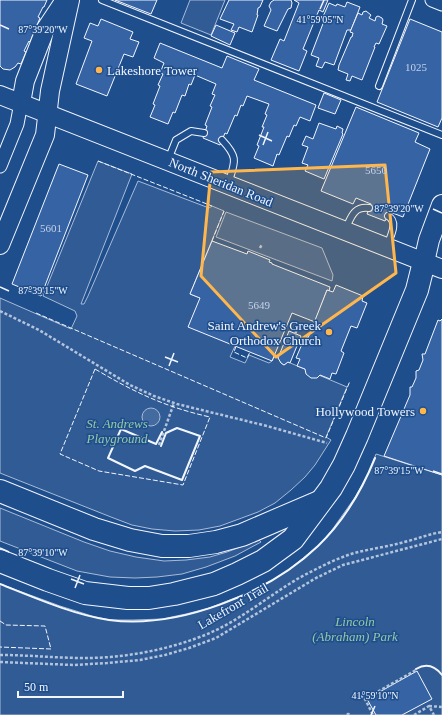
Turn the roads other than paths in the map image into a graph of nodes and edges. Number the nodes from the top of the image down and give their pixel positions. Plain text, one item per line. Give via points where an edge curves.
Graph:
1 (65, 0) edge
2 (70, 0) edge
3 (102, 0) edge
4 (412, 0) edge
5 (432, 0) edge
6 (442, 4) edge
7 (379, 86) dead end
8 (0, 95) edge
9 (21, 103) junction
10 (48, 113) junction
11 (204, 133) dead end
12 (442, 135) edge
13 (222, 140) dead end
14 (168, 161) junction
15 (0, 166) edge
16 (228, 185) junction
17 (442, 205) edge
18 (369, 208) dead end
19 (388, 216) dead end
20 (345, 231) junction
21 (0, 245) edge
22 (387, 247) junction
23 (433, 266) edge
24 (0, 491) edge
25 (320, 501) junction
26 (0, 548) edge
27 (0, 561) edge

1 - 9 main road via 45,30 25,80
2 - 10 main road via 50,91
3 - 12 lane
4 - 7 lane
5 - 6 street
8 - 9 main road, North Sheridan Road
9 - 10 main road, North Sheridan Road
9 - 15 street via 17,124
10 - 14 main road, North Sheridan Road
10 - 21 main road via 45,135
11 - 14 lane via 190,132 176,140
13 - 16 lane via 231,150 235,163
14 - 16 main road, North Sheridan Road
16 - 20 main road, North Sheridan Road
17 - 23 main road via 429,240
18 - 20 lane via 358,209
19 - 22 lane via 394,222
20 - 22 main road, North Sheridan Road
22 - 23 main road, North Sheridan Road
23 - 25 highway via 417,290 338,476
24 - 25 highway via 94,529 162,546 189,546 242,535
25 - 26 highway via 259,549 230,564 168,581 137,584 101,581 72,575
25 - 27 highway via 293,539 263,561 214,584 174,594 128,598 85,593

